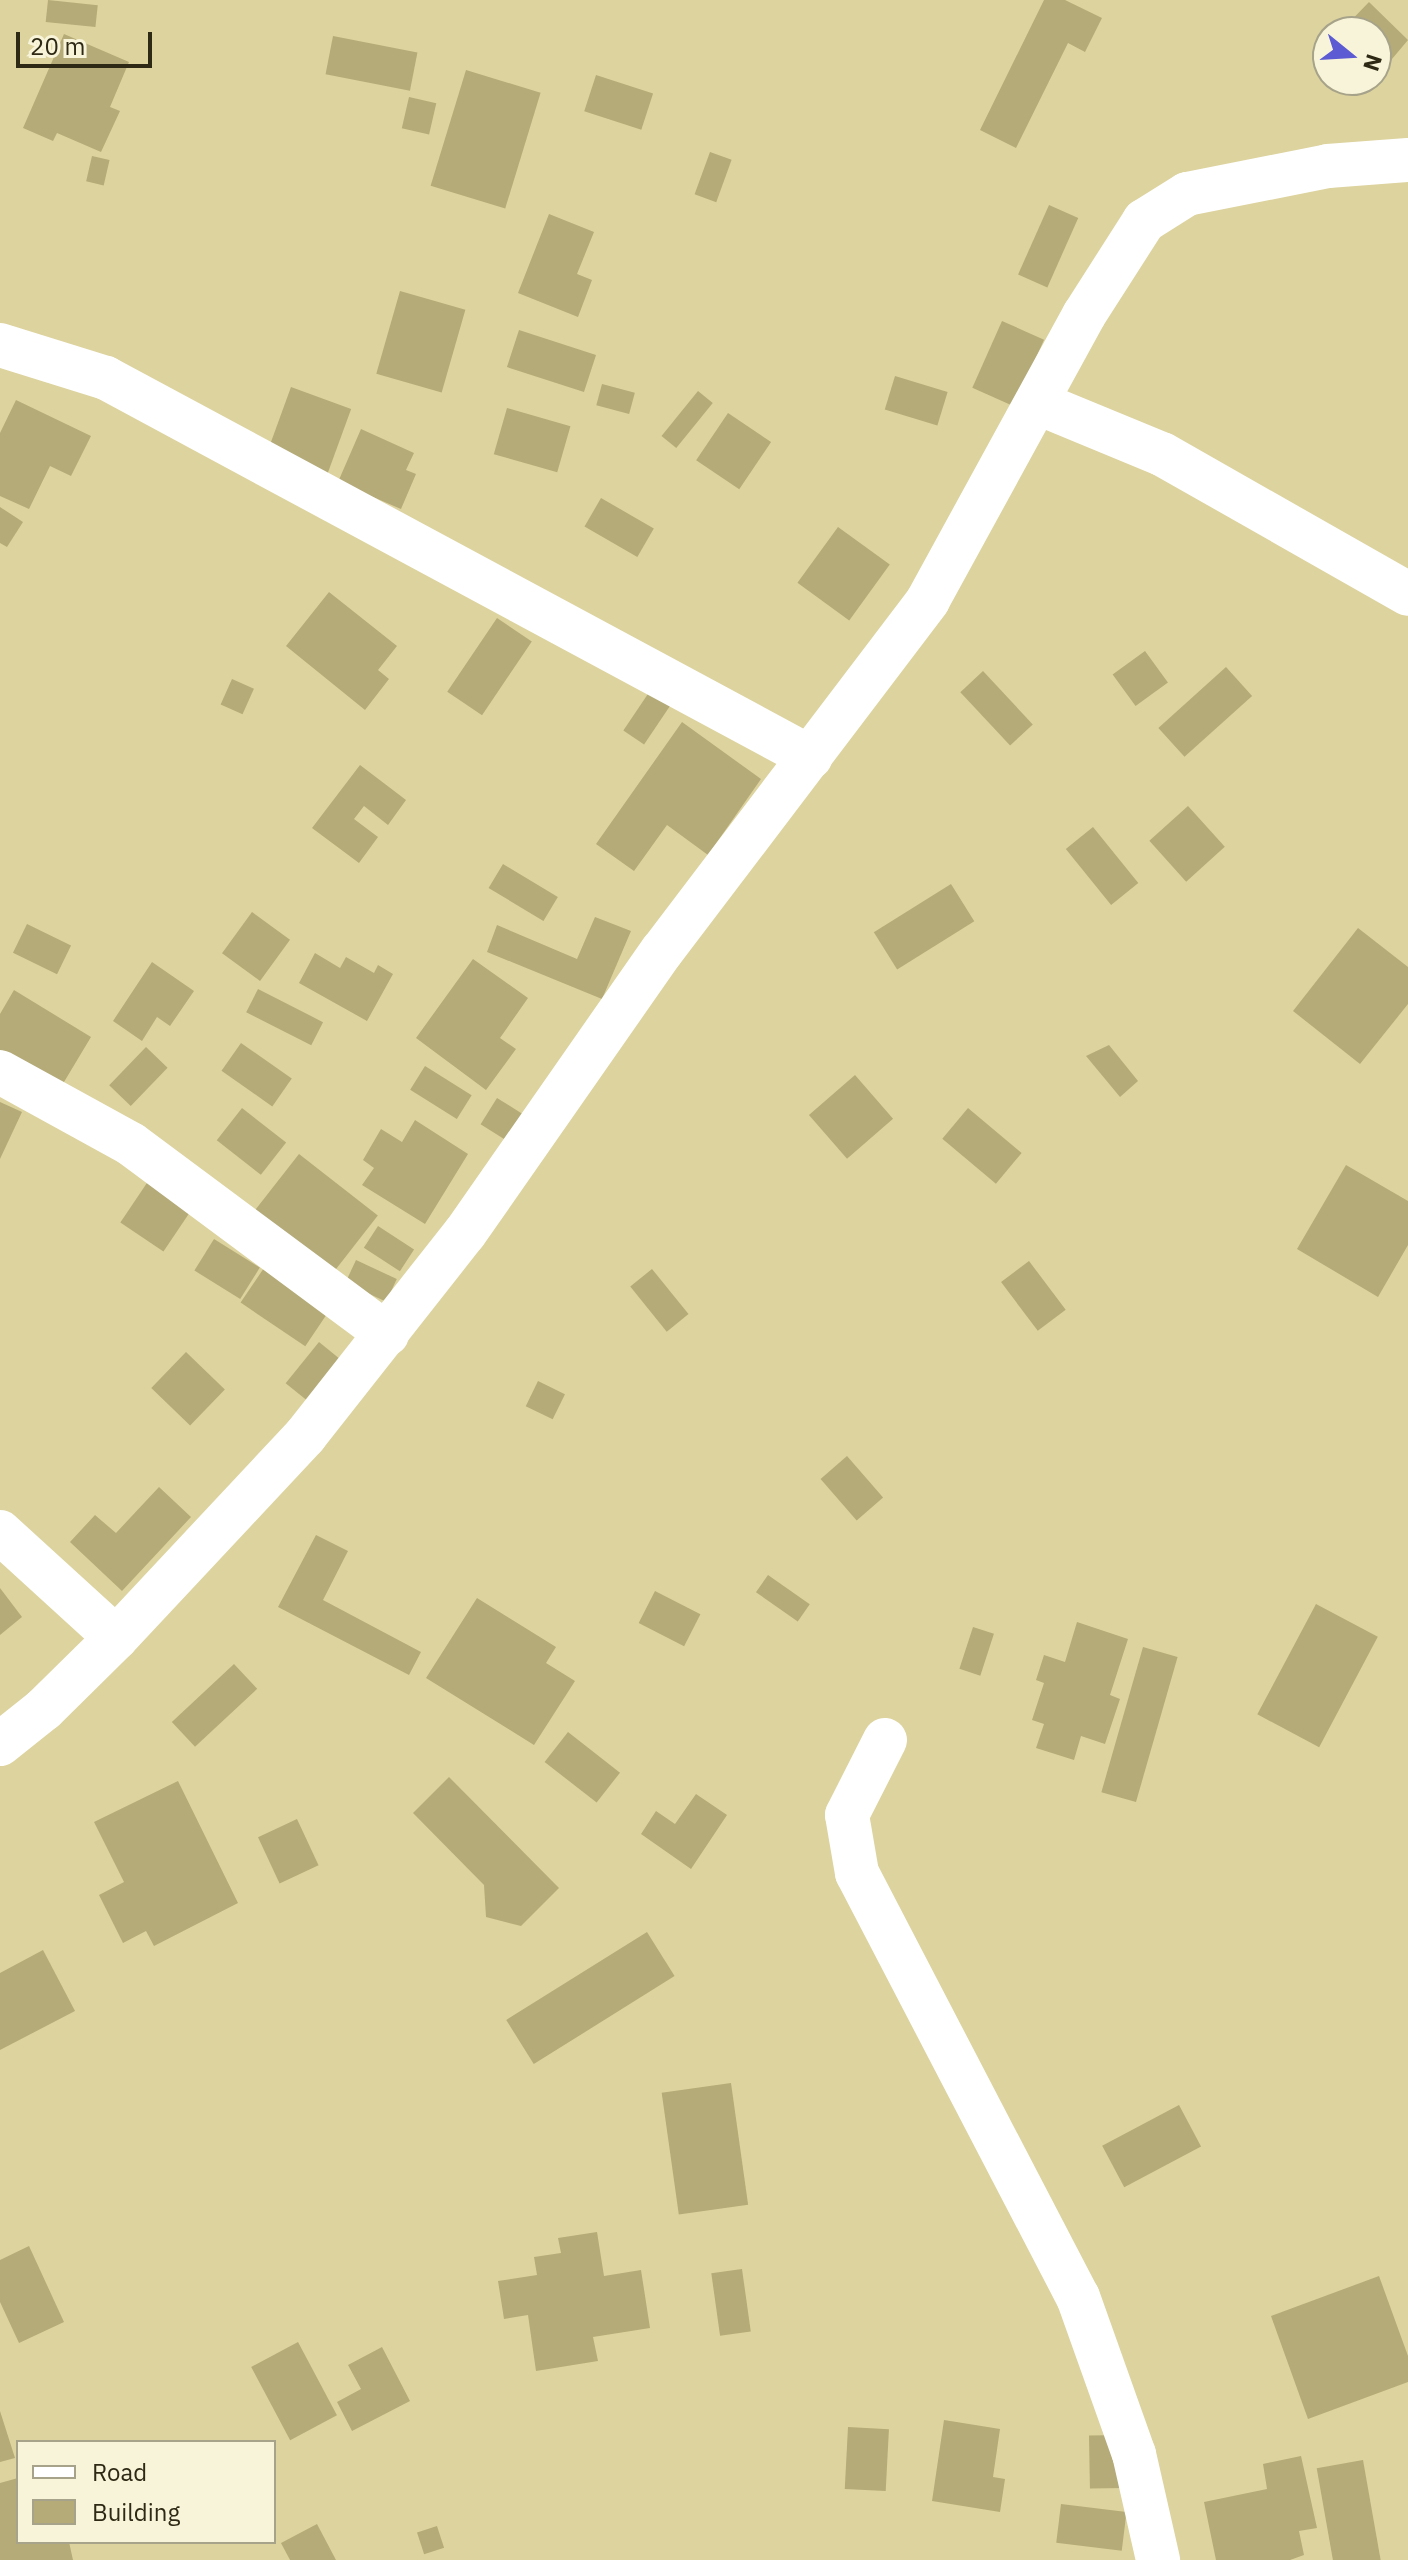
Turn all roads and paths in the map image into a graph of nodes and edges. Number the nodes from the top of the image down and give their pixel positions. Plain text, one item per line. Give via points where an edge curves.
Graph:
1 (1408, 160) edge
2 (0, 345) edge
3 (1038, 403) junction
4 (1408, 594) edge
5 (810, 757) junction
6 (0, 1072) edge
7 (387, 1334) junction
8 (0, 1532) edge
9 (116, 1638) junction
10 (885, 1740) dead end
11 (0, 1744) edge
12 (1158, 2560) edge

1 - 3 street via 1328,166 1187,194 1144,221 1084,315
2 - 5 street via 106,378
3 - 4 street via 1162,454
3 - 5 street via 928,600
5 - 7 street via 662,951 465,1233
6 - 7 street via 131,1144
7 - 9 street via 305,1436
8 - 9 street
9 - 11 street
10 - 12 street via 847,1815 857,1873 1078,2297 1134,2454

